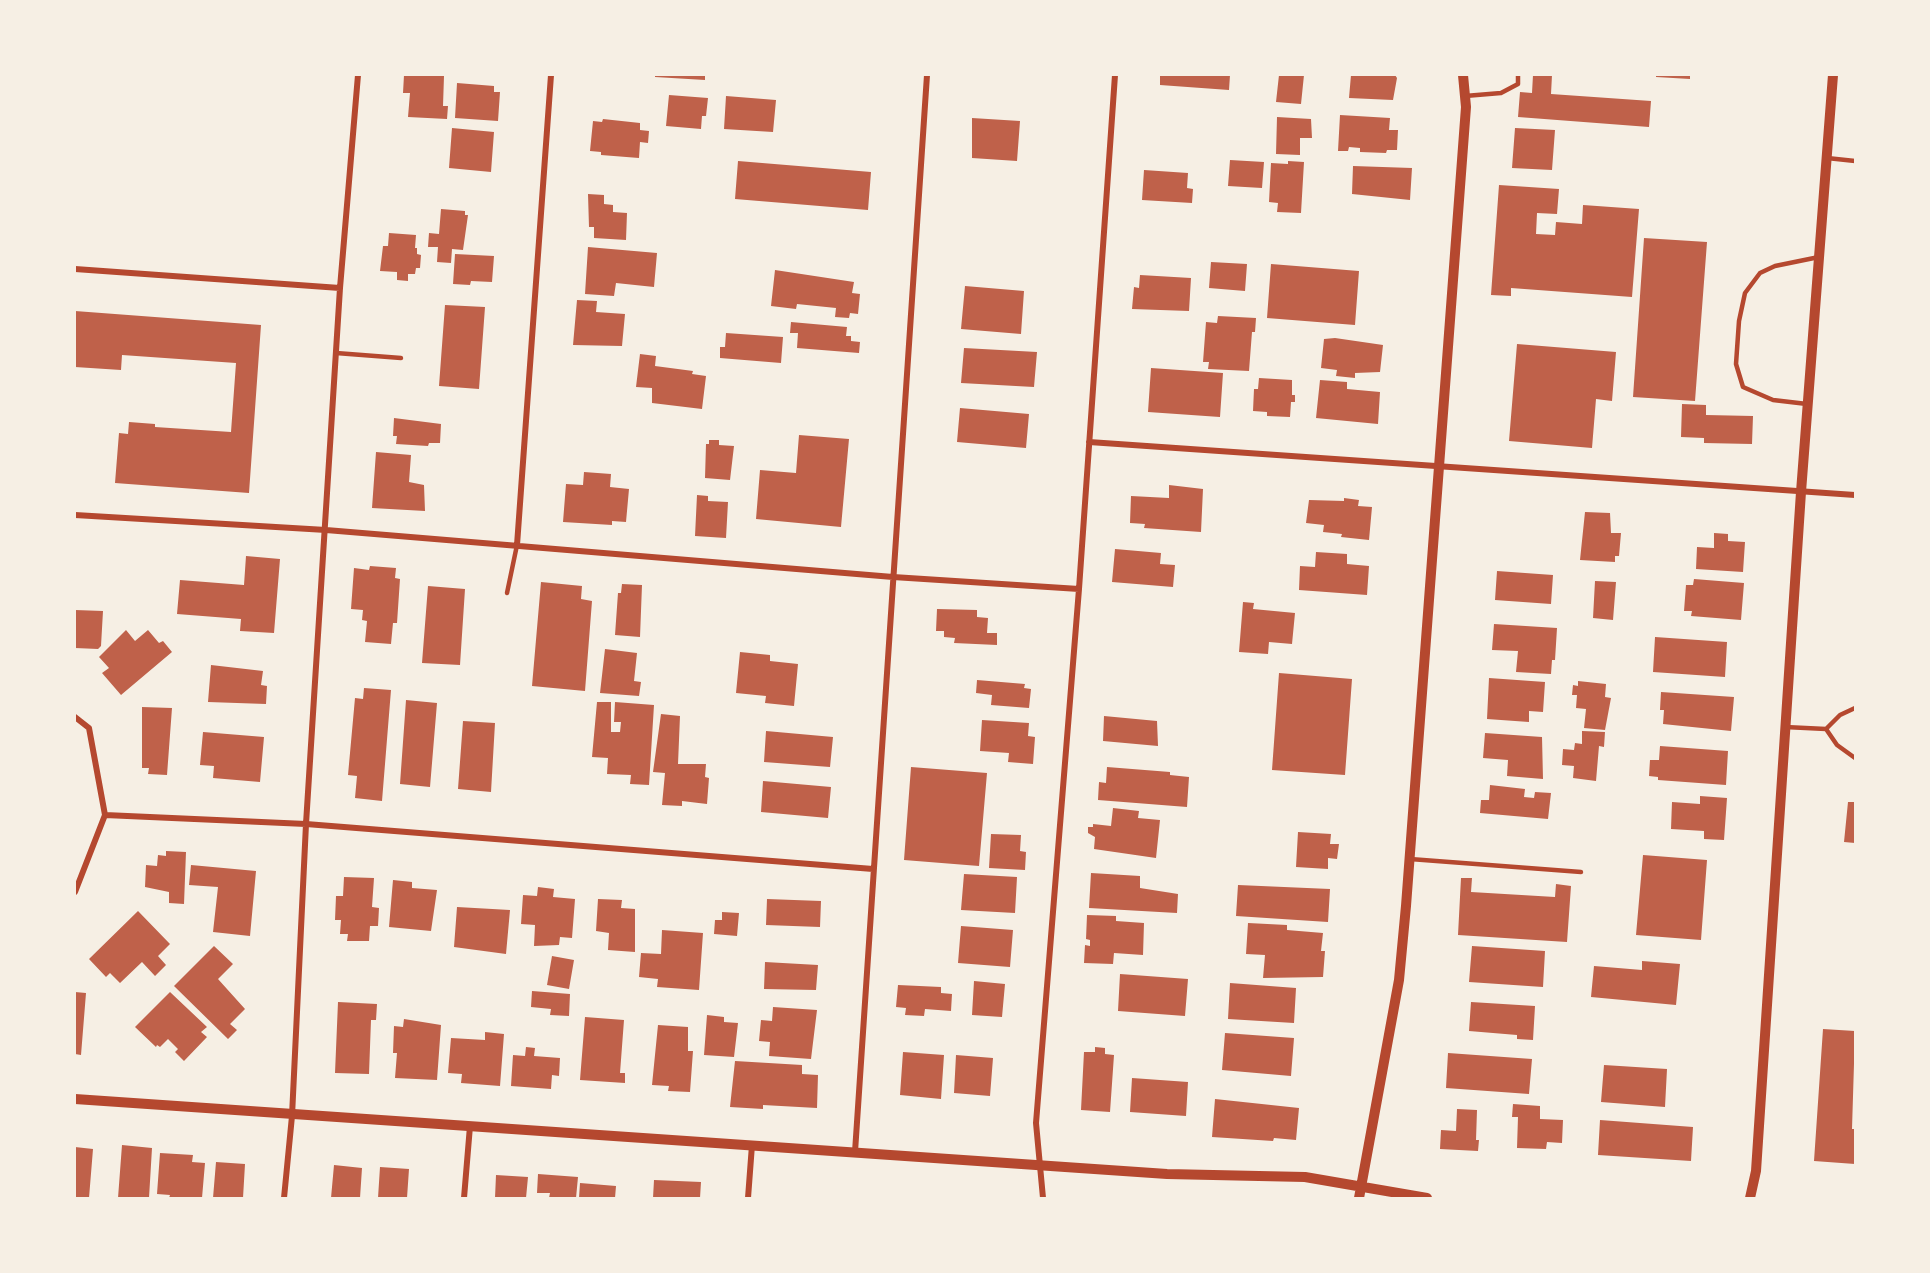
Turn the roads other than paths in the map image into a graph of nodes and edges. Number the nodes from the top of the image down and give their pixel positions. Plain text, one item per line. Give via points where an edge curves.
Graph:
1 (358, 75) edge
2 (551, 75) edge
3 (927, 75) edge
4 (1115, 75) edge
5 (1463, 75) edge
6 (1518, 75) edge
7 (1833, 75) edge
8 (1465, 96) junction
9 (1827, 158) junction
10 (1855, 161) edge
11 (1819, 257) junction
12 (75, 269) edge
13 (340, 288) junction
14 (336, 353) junction
15 (401, 358) dead end
16 (1807, 404) junction
17 (1089, 442) junction
18 (1439, 466) junction
19 (1801, 492) junction
20 (1855, 495) edge
21 (75, 515) edge
22 (326, 530) junction
23 (517, 545) junction
24 (893, 577) junction
25 (1079, 589) junction
26 (507, 593) dead end
27 (1855, 708) edge
28 (75, 717) edge
29 (1785, 727) junction
30 (1826, 729) junction
31 (1855, 758) edge
32 (105, 815) junction
33 (306, 824) junction
34 (1410, 859) junction
35 (873, 869) junction
36 (1581, 872) dead end
37 (75, 892) edge
38 (75, 1099) edge
39 (292, 1116) junction
40 (470, 1126) junction
41 (752, 1144) junction
42 (855, 1152) junction
43 (1040, 1165) junction
44 (1360, 1192) edge
45 (284, 1198) edge
46 (464, 1198) edge
47 (748, 1198) edge
48 (1043, 1198) edge
49 (1427, 1198) edge
50 (1750, 1198) edge

1 - 13 street
2 - 23 street
3 - 24 street
4 - 17 street
5 - 8 street
6 - 8 lane via 1518,84 1501,93
7 - 9 street
8 - 18 street
9 - 10 lane
9 - 11 street
11 - 16 street
11 - 16 lane via 1760,273 1745,293 1738,321 1736,364 1743,387 1773,399
12 - 13 street
13 - 14 street
14 - 15 lane
14 - 22 street
16 - 19 street
17 - 18 street
17 - 25 street
18 - 19 street
18 - 34 street
19 - 20 street
19 - 29 street
21 - 22 street
22 - 23 street
22 - 33 street
23 - 24 street
23 - 26 lane
24 - 25 street
24 - 35 street
25 - 43 street via 1035,1123
27 - 30 lane via 1840,715
28 - 32 street via 89,728
29 - 30 lane
29 - 50 street via 1756,1171
30 - 31 lane via 1837,745
32 - 33 street
32 - 37 street
33 - 35 street
33 - 39 street
34 - 36 lane
34 - 44 street via 1399,980
35 - 42 street
38 - 39 street
39 - 40 street
39 - 45 street
40 - 41 street
40 - 46 street
41 - 42 street
41 - 47 street
42 - 43 street
43 - 44 street via 1167,1174 1305,1177
43 - 48 street
44 - 49 street

